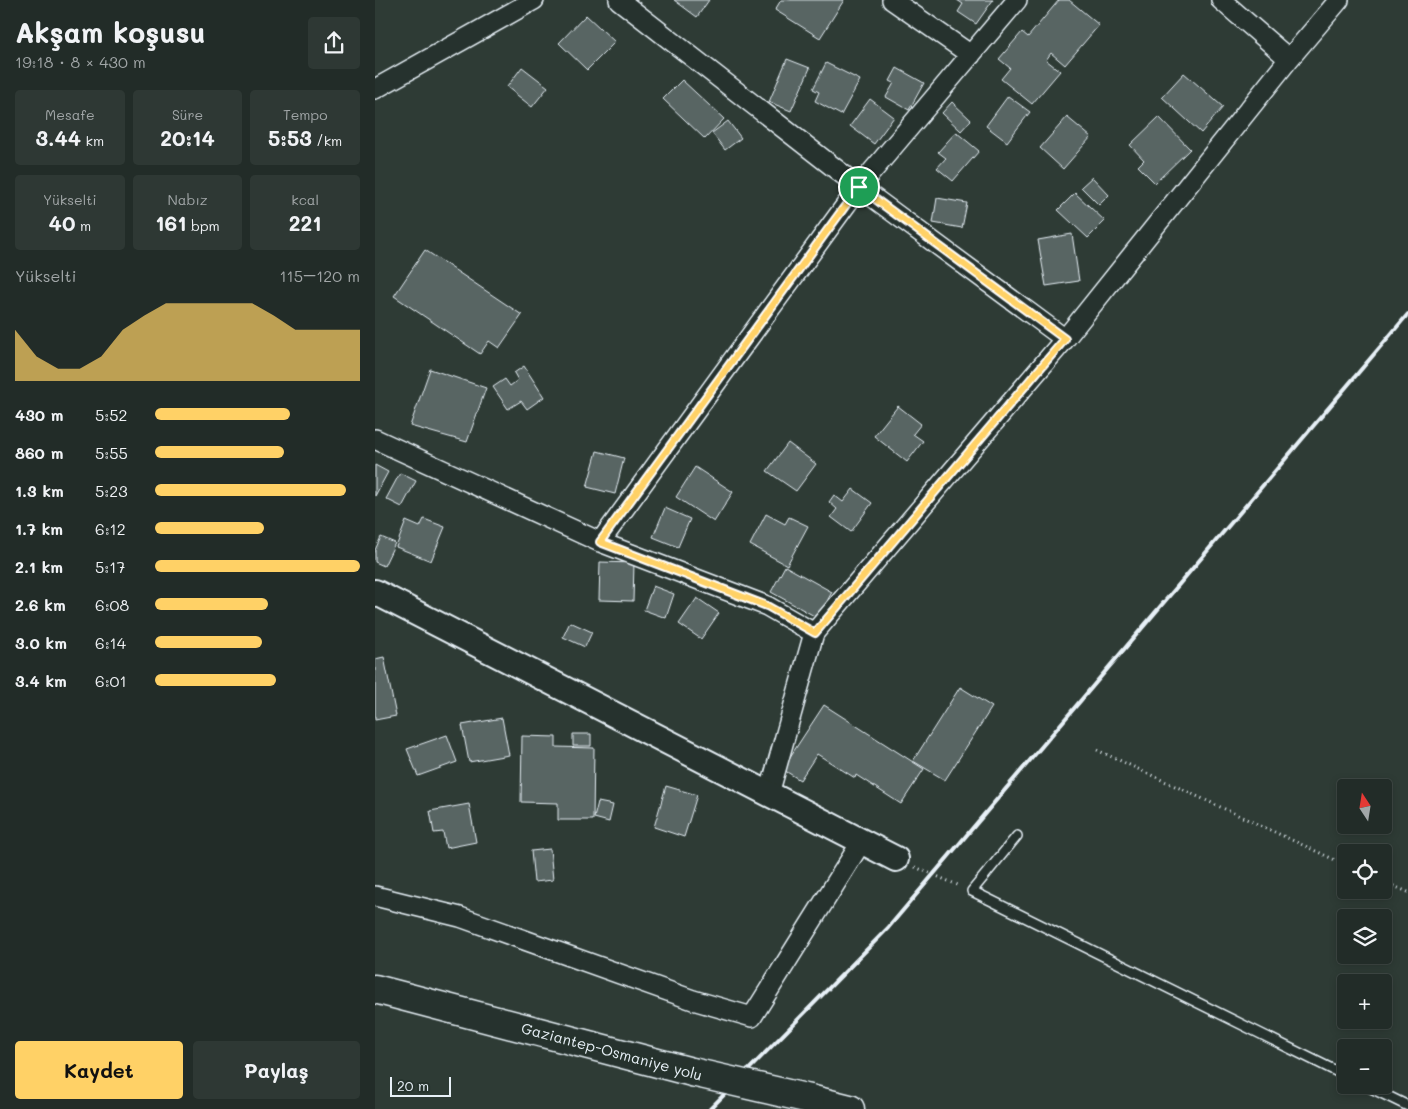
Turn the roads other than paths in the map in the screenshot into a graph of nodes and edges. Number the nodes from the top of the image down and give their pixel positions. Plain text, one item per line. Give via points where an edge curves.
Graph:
1 (534, 0) edge
2 (619, 0) edge
3 (892, 0) edge
4 (1017, 0) edge
5 (1221, 0) edge
6 (1339, 0) edge
7 (971, 55) junction
8 (1289, 58) junction
9 (375, 89) edge
10 (859, 187) junction
11 (1065, 339) junction
12 (375, 440) edge
13 (600, 542) junction
14 (375, 592) edge
15 (815, 633) junction
16 (769, 794) junction
17 (1017, 836) dead end
18 (862, 841) junction
19 (897, 859) road end
20 (375, 896) edge
21 (375, 989) edge
22 (1337, 1072) edge
23 (1383, 1094) edge
24 (1408, 1106) edge
25 (850, 1109) edge

1 - 9 street
2 - 10 street
3 - 7 street
4 - 7 street
5 - 8 street
6 - 8 street
7 - 10 street
8 - 11 street
10 - 11 street
10 - 13 street
11 - 15 street
12 - 13 street
13 - 15 street via 767,606
14 - 16 street
15 - 16 street
16 - 18 street
17 - 22 lane via 972,891
18 - 19 street
18 - 20 street via 752,1017 693,1000 459,917
21 - 25 main road, Gaziantep-Osmaniye yolu, bridge via 693,1072
23 - 24 lane

